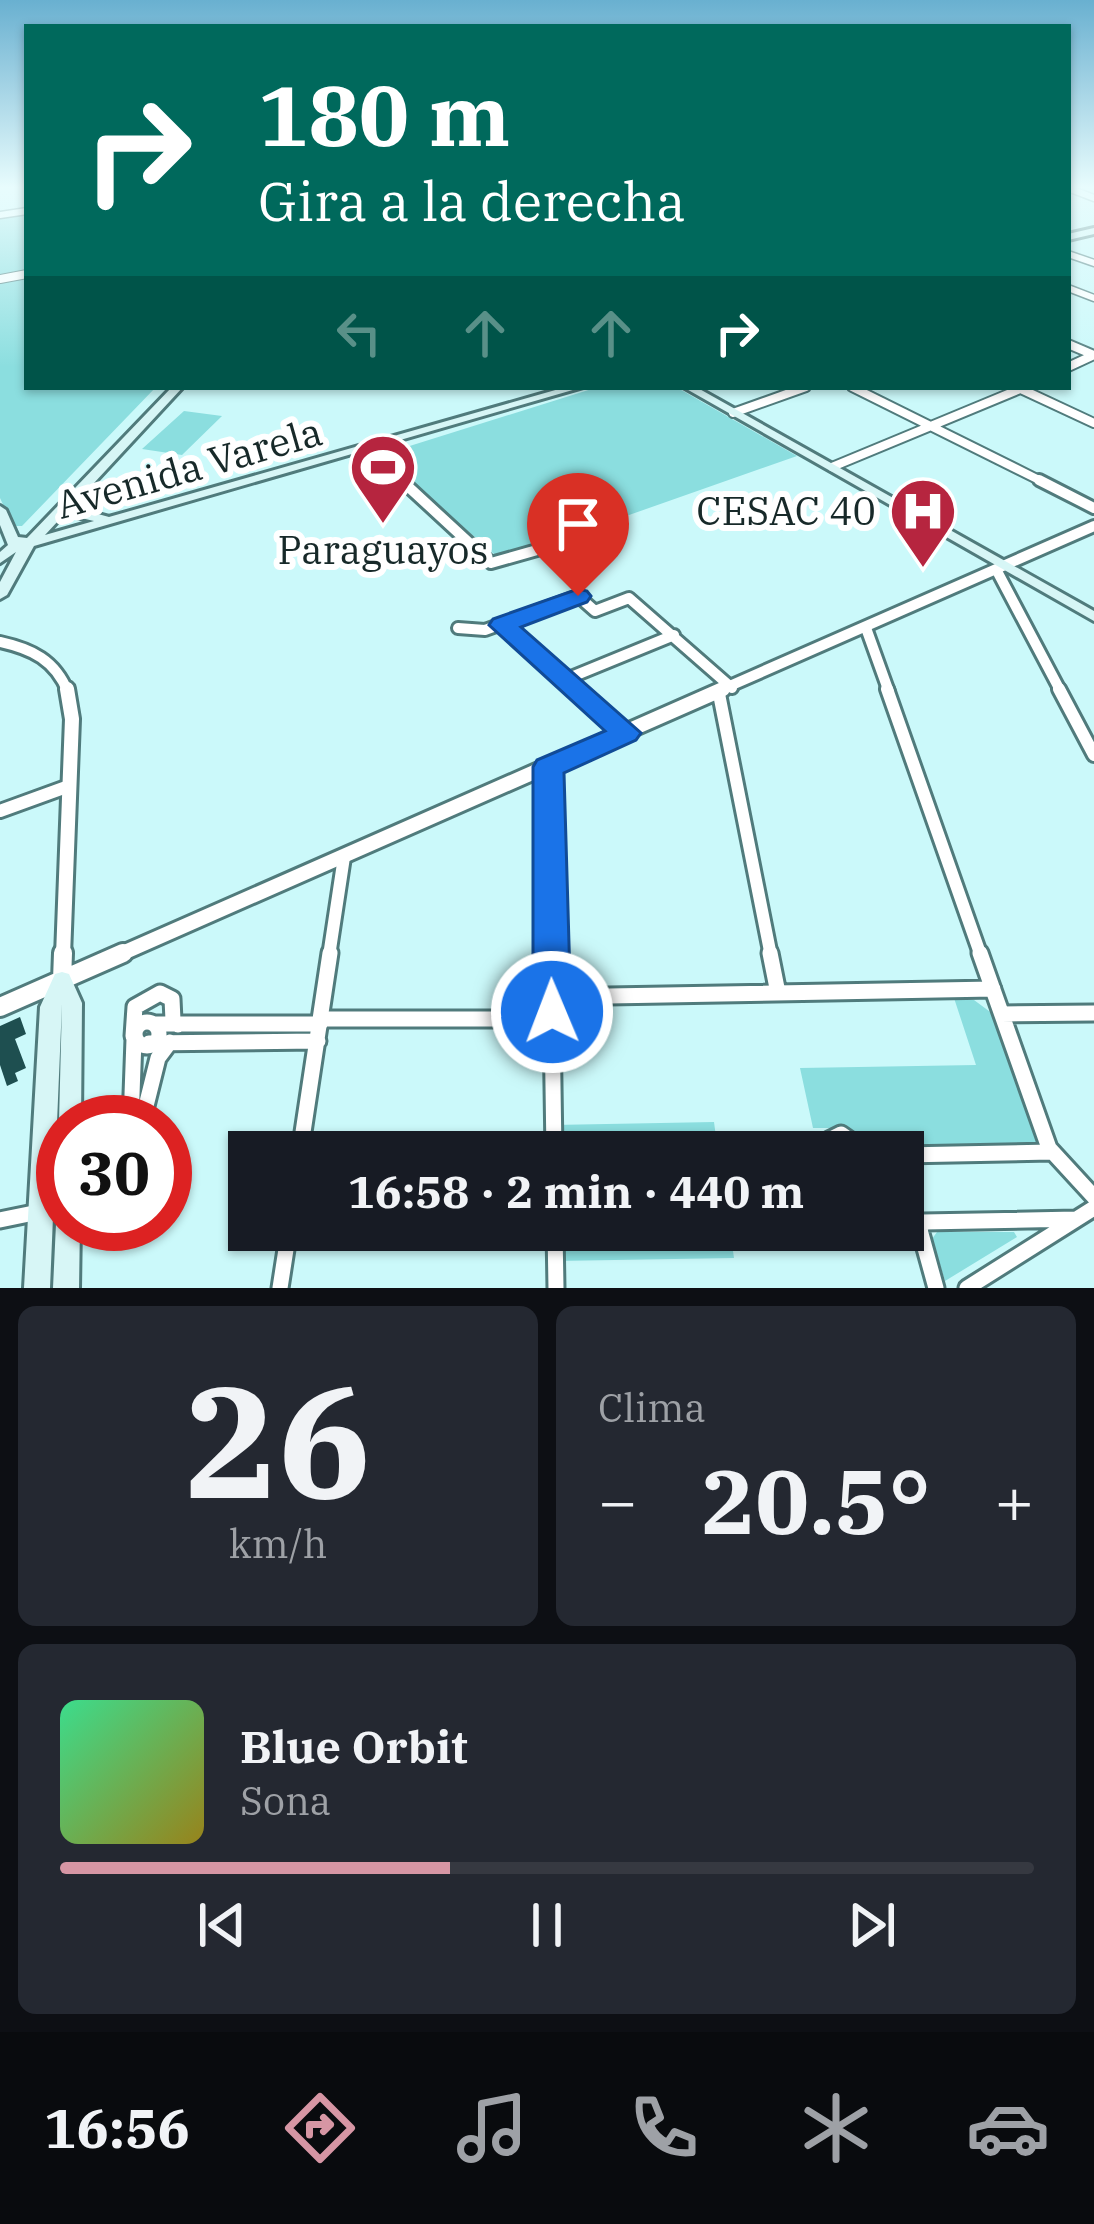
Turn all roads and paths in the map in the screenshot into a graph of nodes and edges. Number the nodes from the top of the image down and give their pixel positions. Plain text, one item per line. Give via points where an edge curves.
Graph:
1 (1071, 289) edge
2 (1084, 295) junction
3 (1094, 295) edge
4 (1071, 299) edge
5 (171, 390) edge
6 (171, 390) edge
7 (568, 390) edge
8 (693, 390) edge
9 (798, 390) edge
10 (858, 390) edge
11 (1016, 390) edge
12 (1024, 390) edge
13 (733, 413) junction
14 (1094, 423) edge
15 (934, 428) junction
16 (365, 448) junction
17 (832, 467) junction
18 (74, 496) junction
19 (1094, 508) edge
20 (0, 510) edge
21 (116, 520) junction
22 (1094, 526) edge
23 (590, 535) dead end
24 (18, 542) junction
25 (0, 559) edge
26 (1001, 569) junction
27 (0, 595) edge
28 (1094, 617) edge
29 (502, 625) junction
30 (458, 628) dead end
31 (866, 628) junction
32 (674, 635) junction
33 (0, 643) edge
34 (564, 680) junction
35 (725, 691) junction
36 (626, 733) junction
37 (1094, 755) edge
38 (548, 767) junction
39 (69, 786) junction
40 (0, 811) edge
41 (344, 856) junction
42 (62, 980) junction
43 (993, 989) junction
44 (778, 993) junction
45 (552, 997) junction
46 (0, 1007) edge
47 (1094, 1013) edge
48 (1002, 1014) junction
49 (552, 1019) junction
50 (178, 1025) junction
51 (320, 1028) junction
52 (139, 1039) junction
53 (170, 1042) junction
54 (51, 1095) edge
55 (70, 1095) edge
56 (134, 1095) edge
57 (149, 1095) edge
58 (304, 1131) edge
59 (554, 1131) edge
60 (1051, 1152) junction
61 (924, 1155) edge
62 (1094, 1197) edge
63 (1094, 1208) edge
64 (36, 1213) edge
65 (1076, 1219) junction
66 (0, 1220) edge
67 (44, 1251) edge
68 (67, 1251) edge
69 (286, 1251) edge
70 (555, 1251) edge
71 (978, 1285) edge
72 (37, 1288) edge
73 (66, 1288) edge
74 (280, 1288) edge
75 (556, 1288) edge
76 (936, 1288) edge

1 - 2 street
2 - 3 street
2 - 4 street
5 - 18 main road
6 - 24 main road
7 - 16 main road, Avenida Varela
8 - 13 main road
9 - 13 street
10 - 15 street
11 - 15 street
12 - 14 street
13 - 17 main road
15 - 17 street
15 - 19 street
16 - 21 main road, Avenida Varela
16 - 23 street via 491,563
17 - 26 main road
18 - 21 main road via 82,514
18 - 24 main road
20 - 24 main road
21 - 24 main road, Avenida Varela
22 - 26 street
24 - 25 main road
24 - 27 main road
26 - 28 main road
26 - 31 street
26 - 37 street
29 - 30 street
29 - 32 street via 578,596 595,611 629,598
29 - 34 street
31 - 35 street
31 - 43 street
32 - 34 street
32 - 35 street
33 - 39 street via 36,651 64,676 72,718
34 - 36 street
35 - 36 street
35 - 44 street
36 - 38 street
38 - 41 street
38 - 45 street
39 - 40 street
39 - 42 street
41 - 42 street
41 - 51 street
42 - 46 street
42 - 54 main road via 50,1007
42 - 55 main road via 72,1003
43 - 44 street
43 - 48 street
44 - 45 street
45 - 49 street
47 - 48 street
48 - 60 street
49 - 51 street
49 - 59 street
50 - 51 street
50 - 52 street via 155,1024 159,1034
50 - 52 street via 172,999 160,993 135,1006
51 - 53 street
51 - 58 street
52 - 53 street
52 - 56 street
53 - 57 street
60 - 61 street
60 - 62 street
63 - 65 street
64 - 66 street
65 - 71 street
65 - 76 street via 923,1222
67 - 72 main road
68 - 73 main road
69 - 74 street
70 - 75 street

